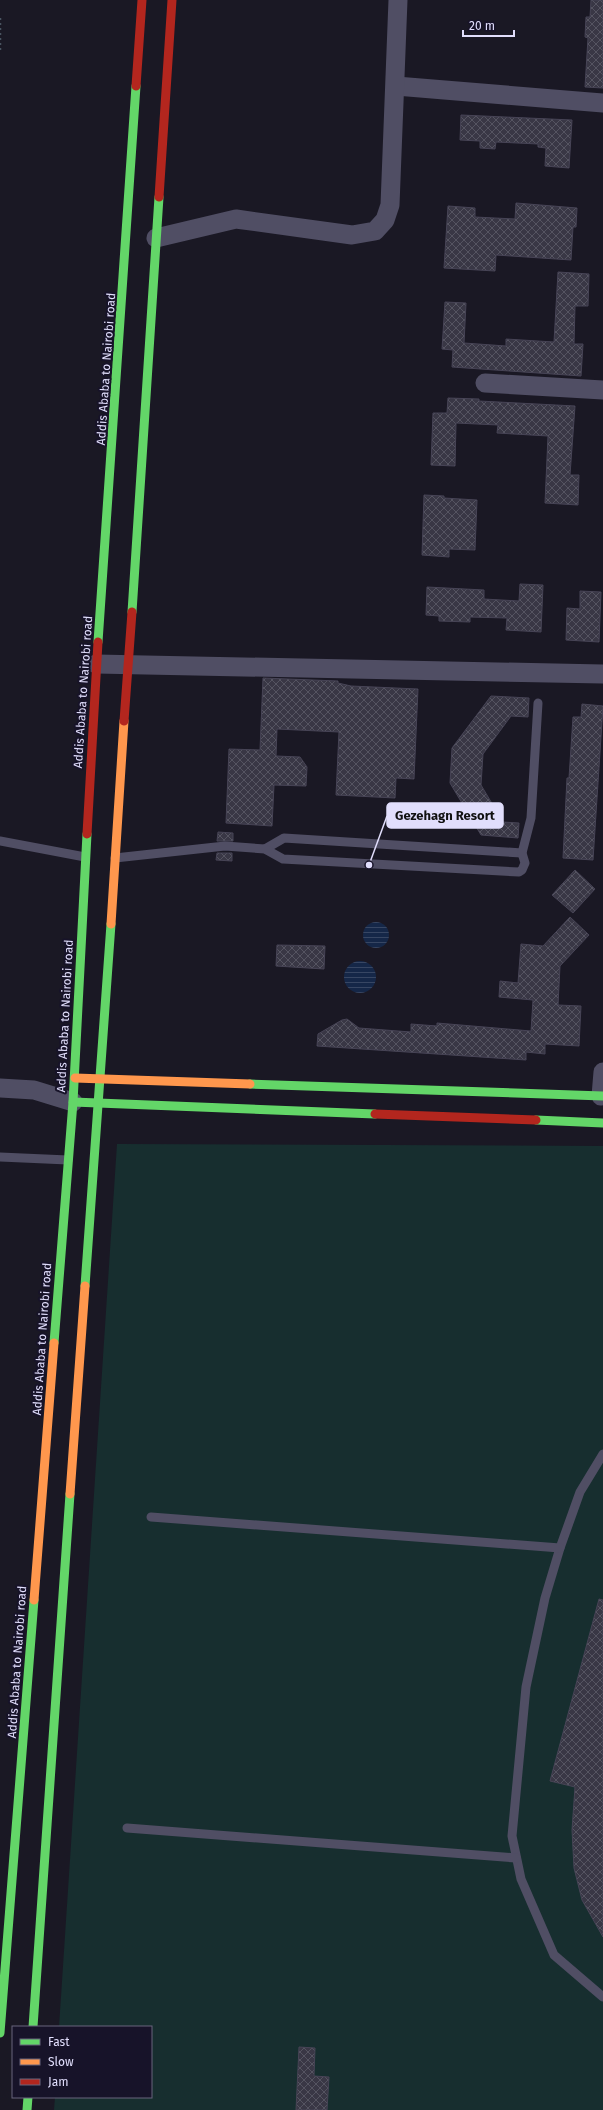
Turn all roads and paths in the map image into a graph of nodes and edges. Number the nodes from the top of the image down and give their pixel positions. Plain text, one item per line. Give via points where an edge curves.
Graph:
1 (142, 0) edge
2 (172, 0) edge
3 (398, 0) edge
4 (0, 18) edge
5 (0, 52) edge
6 (396, 86) junction
7 (603, 103) edge
8 (156, 238) junction
9 (486, 383) dead end
10 (603, 390) edge
11 (96, 664) junction
12 (127, 665) junction
13 (603, 674) edge
14 (538, 703) dead end
15 (0, 841) edge
16 (264, 849) junction
17 (522, 853) junction
18 (85, 857) junction
19 (115, 858) junction
20 (603, 1072) edge
21 (74, 1078) junction
22 (100, 1079) junction
23 (0, 1088) edge
24 (34, 1090) junction
25 (602, 1096) edge
26 (73, 1102) junction
27 (99, 1104) junction
28 (603, 1123) edge
29 (0, 1157) edge
30 (68, 1160) junction
31 (603, 1454) edge
32 (151, 1517) dead end
33 (560, 1548) junction
34 (127, 1828) dead end
35 (516, 1858) junction
36 (603, 1997) edge
37 (32, 2026) edge
38 (0, 2032) edge
39 (28, 2098) edge
40 (27, 2110) edge

1 - 11 main road, Addis Ababa to Nairobi road
2 - 8 main road
3 - 6 street
4 - 5 path
6 - 7 street
6 - 8 street via 390,205 385,220 375,231 352,235 236,219
8 - 12 main road
9 - 10 street
11 - 12 street
11 - 18 main road, Addis Ababa to Nairobi road
12 - 13 street
12 - 19 main road
14 - 17 lane via 531,818
15 - 18 lane
16 - 17 lane via 284,838
16 - 17 lane via 283,859 519,872 525,863
16 - 19 lane via 225,846
18 - 21 main road, Addis Ababa to Nairobi road
19 - 22 main road
20 - 25 street
21 - 22 main road
21 - 24 street
21 - 26 main road, Addis Ababa to Nairobi road
22 - 25 main road
22 - 27 main road
23 - 24 street
24 - 26 street
26 - 27 main road
26 - 30 main road, Addis Ababa to Nairobi road
27 - 28 main road
27 - 37 main road
29 - 30 lane
30 - 38 main road, Addis Ababa to Nairobi road
31 - 33 lane via 580,1492
32 - 33 lane
33 - 35 lane via 545,1598 526,1687 512,1836
34 - 35 lane
35 - 36 lane via 522,1879 554,1955
39 - 40 main road

